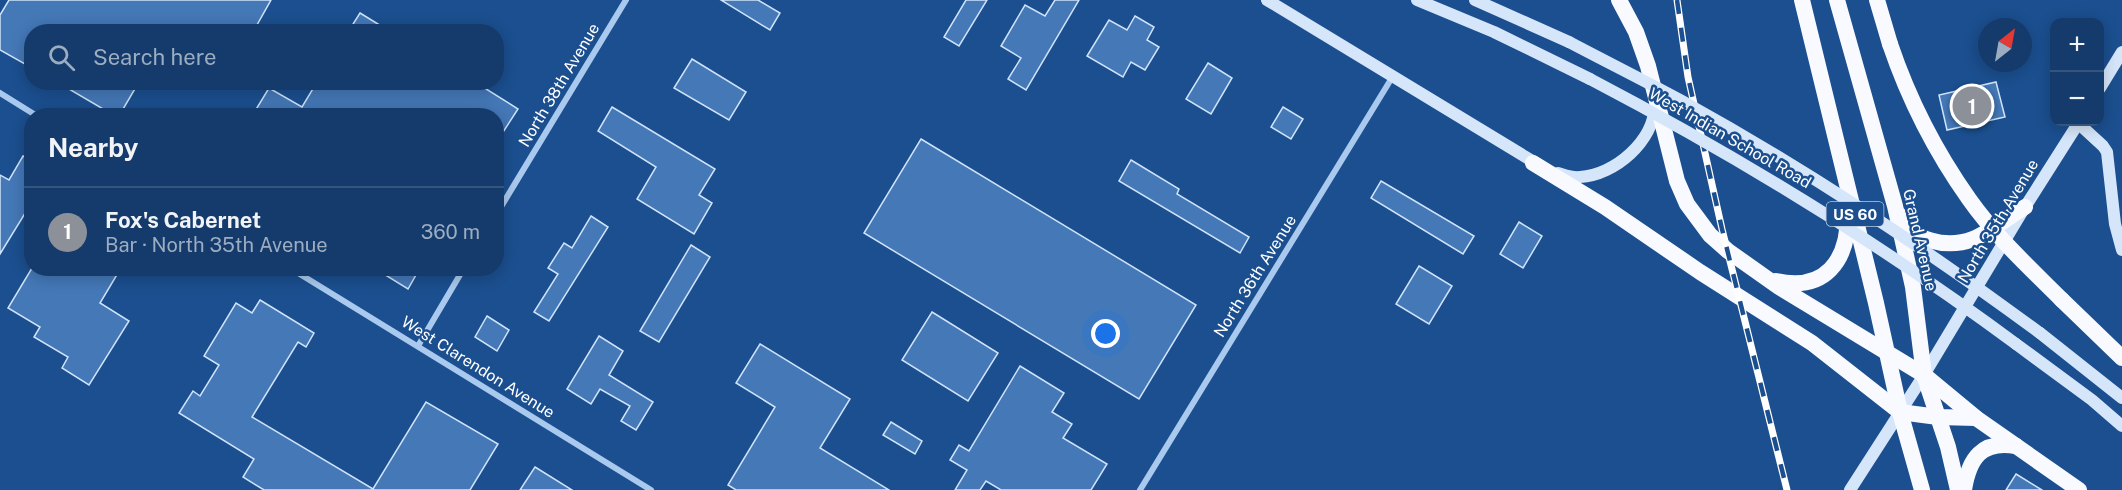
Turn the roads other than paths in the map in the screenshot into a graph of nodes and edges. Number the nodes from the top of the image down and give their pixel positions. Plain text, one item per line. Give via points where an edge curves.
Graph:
1 (626, 0) edge
2 (1267, 0) edge
3 (1417, 0) edge
4 (1475, 0) edge
5 (1619, 0) edge
6 (1802, 0) edge
7 (1837, 0) edge
8 (1877, 0) edge
9 (2122, 52) edge
10 (1394, 76) junction
11 (2104, 81) edge
12 (0, 93) edge
13 (1656, 95) junction
14 (24, 108) edge
15 (2076, 126) edge
16 (2082, 126) edge
17 (1533, 163) junction
18 (1848, 187) junction
19 (504, 202) edge
20 (1895, 206) junction
21 (2025, 207) junction
22 (2122, 250) edge
23 (303, 276) edge
24 (459, 276) edge
25 (1768, 280) junction
26 (418, 346) junction
27 (1888, 355) junction
28 (2122, 358) edge
29 (1924, 375) junction
30 (2122, 398) edge
31 (1900, 412) junction
32 (1938, 417) junction
33 (1976, 418) junction
34 (2122, 426) edge
35 (2016, 446) junction
36 (651, 490) edge
37 (1140, 490) edge
38 (1850, 490) edge
39 (1922, 490) edge
40 (1958, 490) edge
41 (1964, 490) edge
42 (2079, 490) edge

1 - 19 street, North 38th Avenue
2 - 10 main road
3 - 34 main road, West Indian School Road, bridge via 1590,79 1752,167 1958,301
4 - 30 main road, West Indian School Road, bridge via 1569,42 1682,101 1827,187 1973,284
5 - 13 highway via 1636,32
6 - 18 highway, US 60
7 - 20 highway, Grand Avenue / US 60
8 - 28 highway, bridge via 1918,115 1970,200 2014,252
9 - 11 main road
10 - 17 main road
10 - 37 street, North 36th Avenue
12 - 14 street
13 - 17 main road via 1651,125 1635,149 1613,166 1591,175 1571,177
13 - 25 highway via 1677,181 1687,204 1710,235
15 - 21 main road, North 35th Avenue
16 - 22 main road via 2107,152
17 - 31 highway via 1812,343
18 - 25 highway via 1847,239 1837,262 1810,282 1787,284
18 - 27 highway, US 60
20 - 21 highway via 1901,219 1918,236 1944,243 1974,239
20 - 29 highway, Grand Avenue / US 60 via 1913,287
21 - 29 main road, North 35th Avenue
23 - 26 street, West Clarendon Avenue
24 - 26 street
25 - 27 highway
26 - 36 street, West Clarendon Avenue
27 - 29 highway
27 - 31 highway, US 60
29 - 31 main road, North 35th Avenue
29 - 32 highway, Grand Avenue / US 60
29 - 33 highway
31 - 32 highway
31 - 38 main road, North 35th Avenue
31 - 39 highway, US 60
32 - 33 highway
32 - 40 highway, Grand Avenue / US 60
33 - 35 highway
35 - 41 highway via 1995,444 1983,450 1970,467
35 - 42 highway

